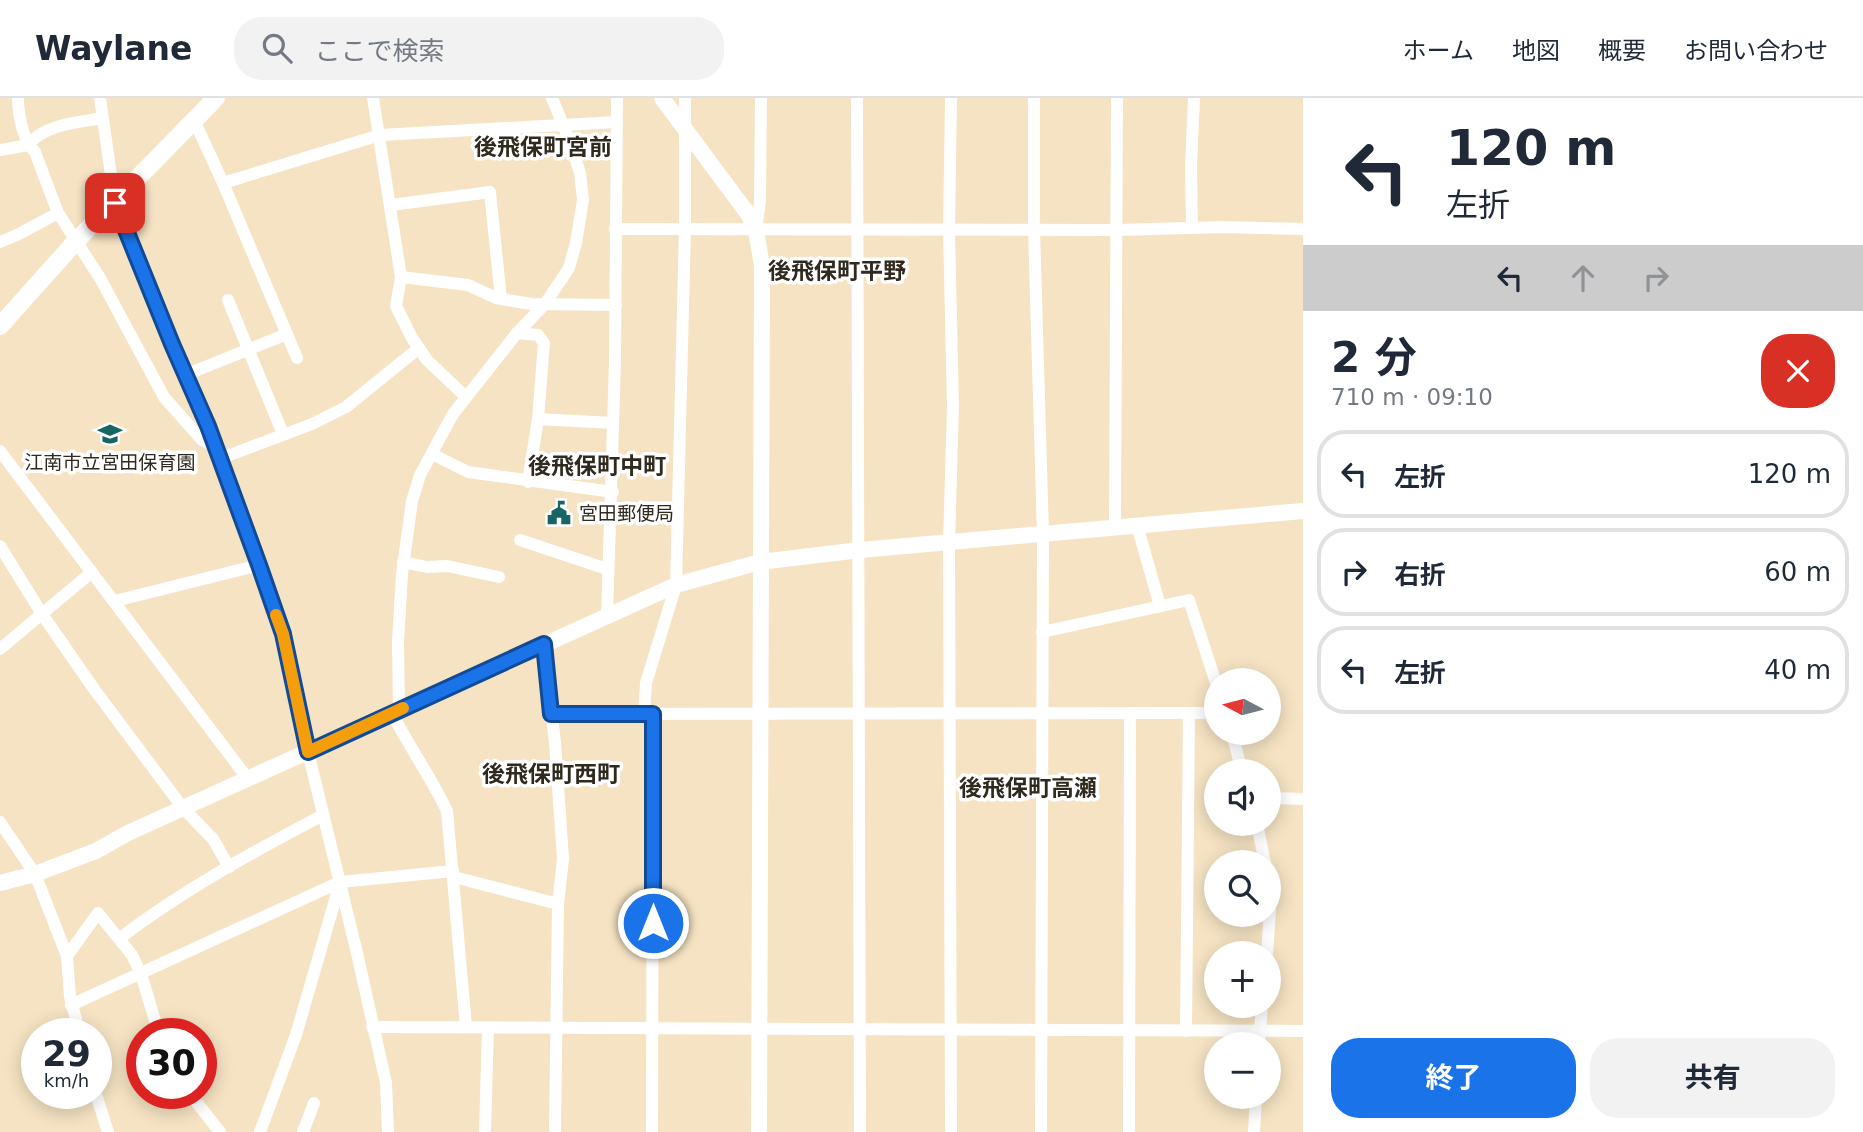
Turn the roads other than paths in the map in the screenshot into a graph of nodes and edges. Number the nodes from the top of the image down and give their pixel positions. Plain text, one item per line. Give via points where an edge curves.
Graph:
1 (18, 98) edge
2 (100, 98) edge
3 (216, 98) edge
4 (373, 98) edge
5 (552, 98) edge
6 (617, 98) edge
7 (662, 98) edge
8 (685, 98) edge
9 (761, 98) edge
10 (857, 98) edge
11 (951, 98) edge
12 (1034, 98) edge
13 (1117, 98) edge
14 (1194, 98) edge
15 (102, 118) junction
16 (194, 120) junction
17 (617, 122) junction
18 (563, 125) junction
19 (685, 128) junction
20 (380, 135) junction
21 (28, 145) junction
22 (0, 150) edge
23 (223, 183) junction
24 (115, 203) junction
25 (391, 205) junction
26 (58, 213) junction
27 (1192, 227) junction
28 (615, 229) junction
29 (685, 229) junction
30 (858, 229) junction
31 (1034, 229) junction
32 (1303, 229) edge
33 (756, 230) junction
34 (949, 230) junction
35 (1116, 230) junction
36 (77, 240) junction
37 (0, 242) edge
38 (401, 277) junction
39 (500, 299) junction
40 (228, 300) dead end
41 (545, 304) junction
42 (616, 305) junction
43 (0, 327) edge
44 (517, 333) junction
45 (287, 334) junction
46 (419, 348) junction
47 (249, 350) junction
48 (297, 358) dead end
49 (185, 375) junction
50 (466, 397) junction
51 (538, 419) junction
52 (613, 424) junction
53 (283, 434) junction
54 (0, 451) edge
55 (217, 453) junction
56 (432, 454) junction
57 (528, 482) junction
58 (613, 492) junction
59 (1303, 511) edge
60 (1137, 526) junction
61 (1115, 528) junction
62 (1043, 534) junction
63 (520, 540) dead end
64 (949, 543) junction
65 (0, 546) edge
66 (860, 550) junction
67 (403, 562) junction
68 (760, 562) junction
69 (259, 565) junction
70 (607, 569) junction
71 (92, 572) junction
72 (499, 578) dead end
73 (676, 585) junction
74 (115, 601) junction
75 (1160, 606) junction
76 (42, 614) junction
77 (607, 617) junction
78 (1042, 632) junction
79 (544, 644) junction
80 (0, 649) edge
81 (1211, 668) edge
82 (397, 711) junction
83 (760, 713) junction
84 (859, 713) junction
85 (950, 713) junction
86 (1042, 713) junction
87 (1130, 713) junction
88 (1189, 713) junction
89 (1204, 713) edge
90 (551, 714) junction
91 (649, 714) junction
92 (308, 752) junction
93 (248, 779) junction
94 (1281, 798) edge
95 (1303, 799) edge
96 (183, 808) junction
97 (323, 815) junction
98 (0, 822) edge
99 (229, 867) junction
100 (35, 874) junction
101 (454, 874) junction
102 (340, 882) junction
103 (0, 883) edge
104 (558, 904) junction
105 (120, 938) junction
106 (67, 956) junction
107 (141, 974) junction
108 (71, 1005) junction
109 (75, 1018) edge
110 (154, 1018) edge
111 (372, 1027) junction
112 (466, 1027) junction
113 (488, 1028) junction
114 (556, 1028) junction
115 (652, 1028) junction
116 (759, 1029) junction
117 (859, 1029) junction
118 (950, 1030) junction
119 (1041, 1030) junction
120 (1130, 1031) junction
121 (1186, 1031) junction
122 (1303, 1031) edge
123 (1204, 1033) edge
124 (1281, 1035) edge
125 (314, 1103) dead end
126 (101, 1109) edge
127 (202, 1109) edge
128 (1255, 1109) edge
129 (108, 1132) edge
130 (220, 1132) edge
131 (260, 1132) edge
132 (303, 1132) edge
133 (388, 1132) edge
134 (485, 1132) edge
135 (555, 1132) edge
136 (652, 1132) edge
137 (759, 1132) edge
138 (860, 1132) edge
139 (951, 1132) edge
140 (1041, 1132) edge
141 (1129, 1132) edge
142 (1254, 1132) edge

1 - 21 street
2 - 15 street
3 - 16 main road
4 - 20 street
5 - 18 street
6 - 17 street
7 - 19 street
8 - 19 street
9 - 33 street
10 - 30 street
11 - 34 street
12 - 31 street
13 - 35 street
14 - 27 street
15 - 21 street via 37,134
15 - 24 street
16 - 23 street
16 - 24 main road
17 - 18 street
17 - 28 street
18 - 20 street
18 - 41 street via 583,200 569,268
19 - 29 street
19 - 33 street
20 - 23 street
20 - 25 street
21 - 22 street
21 - 26 street via 36,152
23 - 45 street
24 - 36 main road
24 - 49 street
25 - 38 street
25 - 39 street via 490,192
26 - 36 street
26 - 37 street
27 - 32 street
27 - 35 street
28 - 29 street
28 - 42 street
29 - 33 street
29 - 73 street
30 - 33 street
30 - 34 street
30 - 66 street
31 - 34 street
31 - 35 street
31 - 62 street
33 - 68 street via 762,266
34 - 64 street via 953,407
35 - 61 street
36 - 43 main road
36 - 55 street via 164,397
38 - 39 street via 468,285
38 - 46 street via 396,306
39 - 41 street
40 - 47 street
41 - 42 street
41 - 44 street
42 - 52 street
44 - 50 street
44 - 51 street via 538,335 544,343
45 - 47 street
45 - 48 street
46 - 50 street
46 - 53 street via 346,407
47 - 49 street
47 - 53 street
49 - 55 street
50 - 56 street
51 - 52 street
51 - 57 street
52 - 58 street
53 - 55 street
54 - 71 street
55 - 69 street
56 - 57 street via 468,472
56 - 67 street via 412,501
57 - 58 street
58 - 70 street
59 - 60 street
60 - 61 street
60 - 75 street
61 - 62 street
62 - 64 street
62 - 78 street
63 - 70 street
64 - 66 street
64 - 85 street
65 - 76 street
66 - 68 street
66 - 84 street
67 - 72 street
67 - 82 street
68 - 73 street
68 - 83 street
69 - 74 street
69 - 92 street via 283,634
70 - 77 street
71 - 74 street
71 - 76 street
73 - 77 street
73 - 91 street via 646,683
74 - 93 street
75 - 78 street
75 - 81 street via 1189,600
76 - 80 street
76 - 96 street
77 - 79 street
78 - 86 street
79 - 82 street
79 - 90 street
82 - 92 street
82 - 101 street via 405,738 447,811
83 - 84 street
83 - 91 street
83 - 116 street
84 - 85 street
84 - 117 street
85 - 86 street
85 - 118 street
86 - 87 street
86 - 119 street
87 - 88 street
87 - 120 street
88 - 89 street
88 - 121 street
90 - 91 street
90 - 104 street via 563,859
91 - 115 street
92 - 93 street
92 - 97 street
93 - 96 street
94 - 95 street
96 - 99 street via 213,839
96 - 100 street via 96,851
97 - 99 street
97 - 102 street
98 - 100 street
99 - 105 street
100 - 103 street
100 - 106 street
101 - 102 street
101 - 104 street
101 - 112 street
102 - 107 street
102 - 111 street
102 - 131 street via 296,1035
104 - 114 street
105 - 106 street via 98,914
105 - 107 street
106 - 108 street
107 - 108 street
107 - 110 street
108 - 109 street
111 - 112 street
111 - 133 street via 386,1083
112 - 113 street
113 - 114 street
113 - 134 street
114 - 115 street
114 - 135 street
115 - 116 street
115 - 136 street
116 - 117 street
116 - 137 street
117 - 118 street
117 - 138 street
118 - 119 street
118 - 139 street
119 - 120 street
119 - 140 street
120 - 121 street
120 - 141 street
121 - 123 street
122 - 124 street
125 - 132 street
126 - 129 street
127 - 130 street
128 - 142 street

